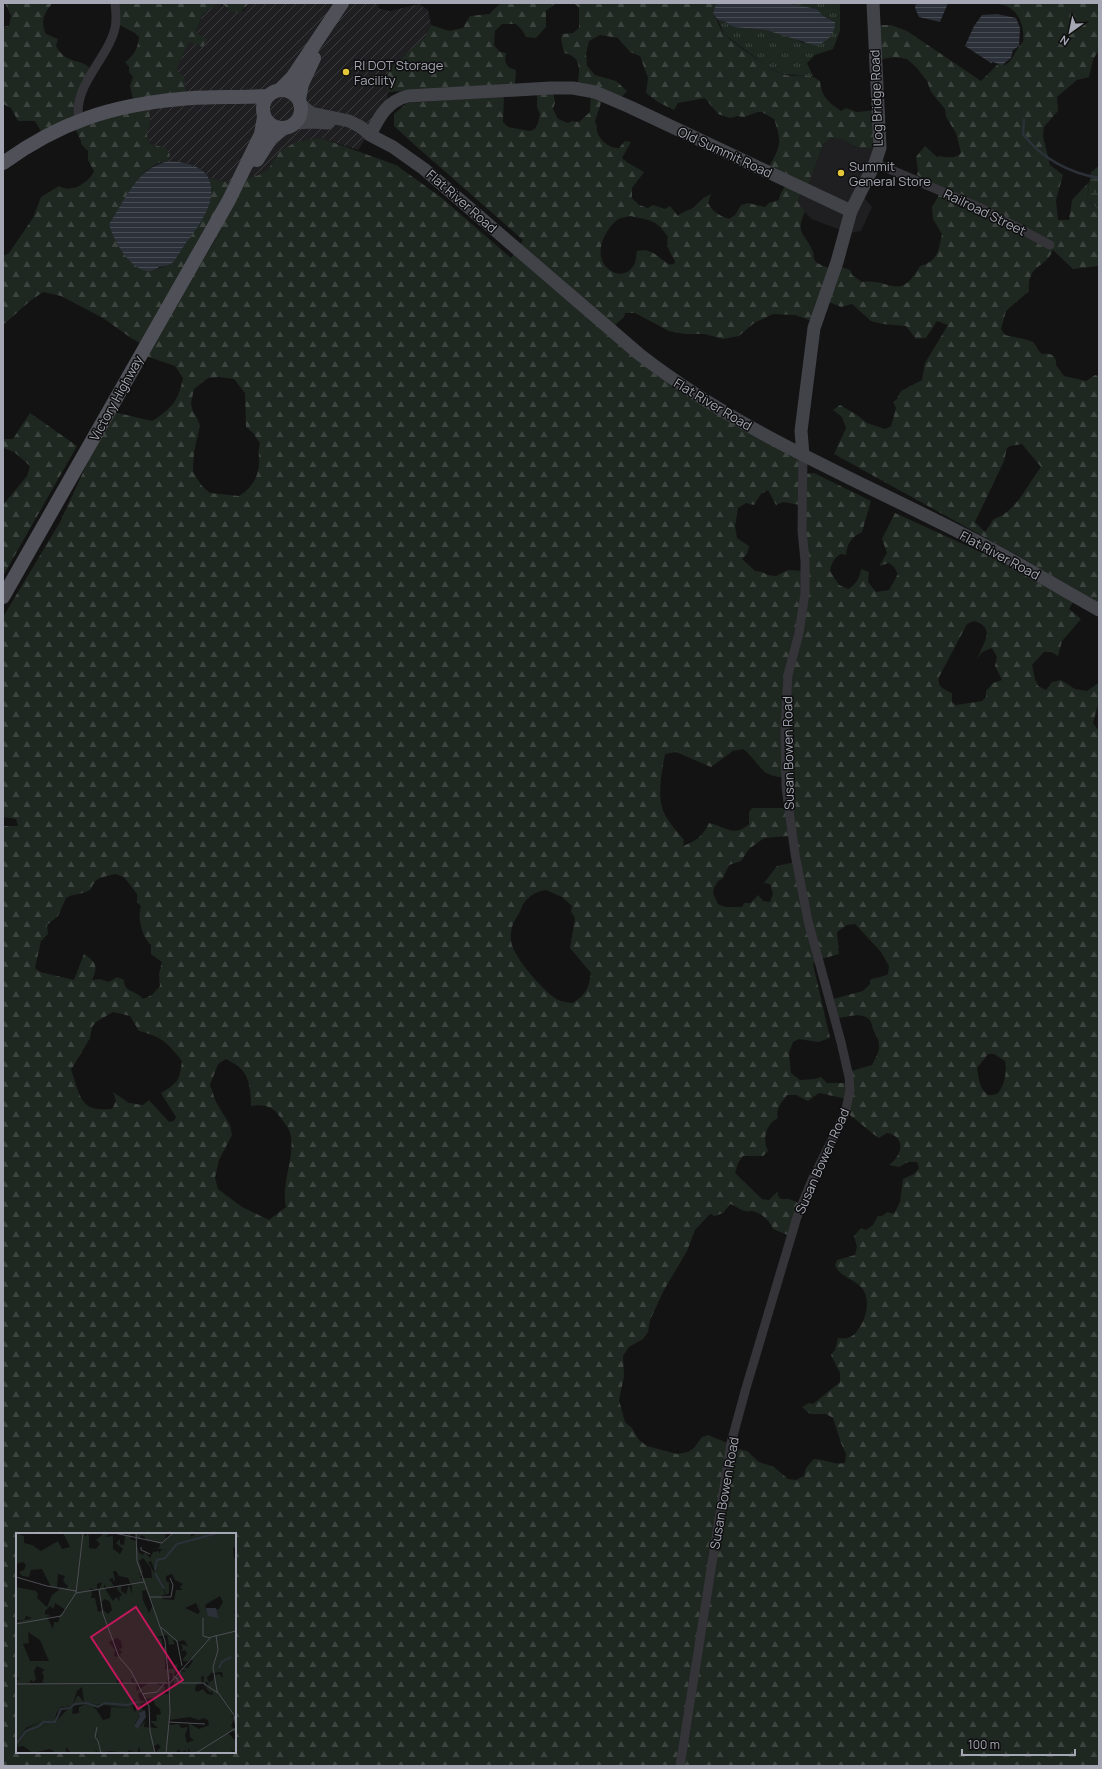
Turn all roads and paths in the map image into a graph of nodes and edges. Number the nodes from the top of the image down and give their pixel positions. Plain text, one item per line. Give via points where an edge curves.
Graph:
1 (115, 3) edge
2 (342, 3) edge
3 (873, 3) edge
4 (333, 18) junction
5 (281, 89) junction
6 (267, 96) junction
7 (182, 99) junction
8 (300, 102) junction
9 (263, 115) junction
10 (79, 120) junction
11 (289, 126) junction
12 (370, 135) junction
13 (3, 163) edge
14 (875, 163) junction
15 (229, 200) junction
16 (851, 211) junction
17 (1050, 245) dead end
18 (803, 455) junction
19 (3, 597) edge
20 (1099, 610) edge
21 (680, 1766) edge

1 - 10 street via 115,29 80,98
2 - 4 main road
3 - 14 main road, Log Bridge Road via 880,148
4 - 5 main road via 292,78
4 - 8 main road via 302,84
5 - 6 main road
5 - 8 main road via 294,94
6 - 7 main road
6 - 9 main road via 263,104
7 - 9 main road via 251,106
7 - 10 main road via 119,108
8 - 11 main road via 301,111
8 - 12 main road, Flat River Road via 311,113 349,121
9 - 11 main road via 272,126
9 - 15 main road, Victory Highway via 261,134
10 - 13 main road via 39,139
11 - 12 main road, Flat River Road via 311,122 335,124
11 - 15 main road, Victory Highway via 272,138
12 - 16 main road, Old Summit Road via 376,121 389,104 408,96 551,88 581,89 602,94
12 - 18 main road, Flat River Road via 393,147 440,181 659,370 720,410
14 - 16 main road, Log Bridge Road
14 - 17 street, Railroad Street via 983,210
15 - 19 main road, Victory Highway
16 - 18 main road via 837,262 814,328 801,432
18 - 20 main road, Flat River Road via 986,546
18 - 21 street, Susan Bowen Road via 802,531 805,593 799,633 788,675 785,726 786,787 808,921 841,1042 850,1090 845,1114 812,1180 797,1217 731,1443

